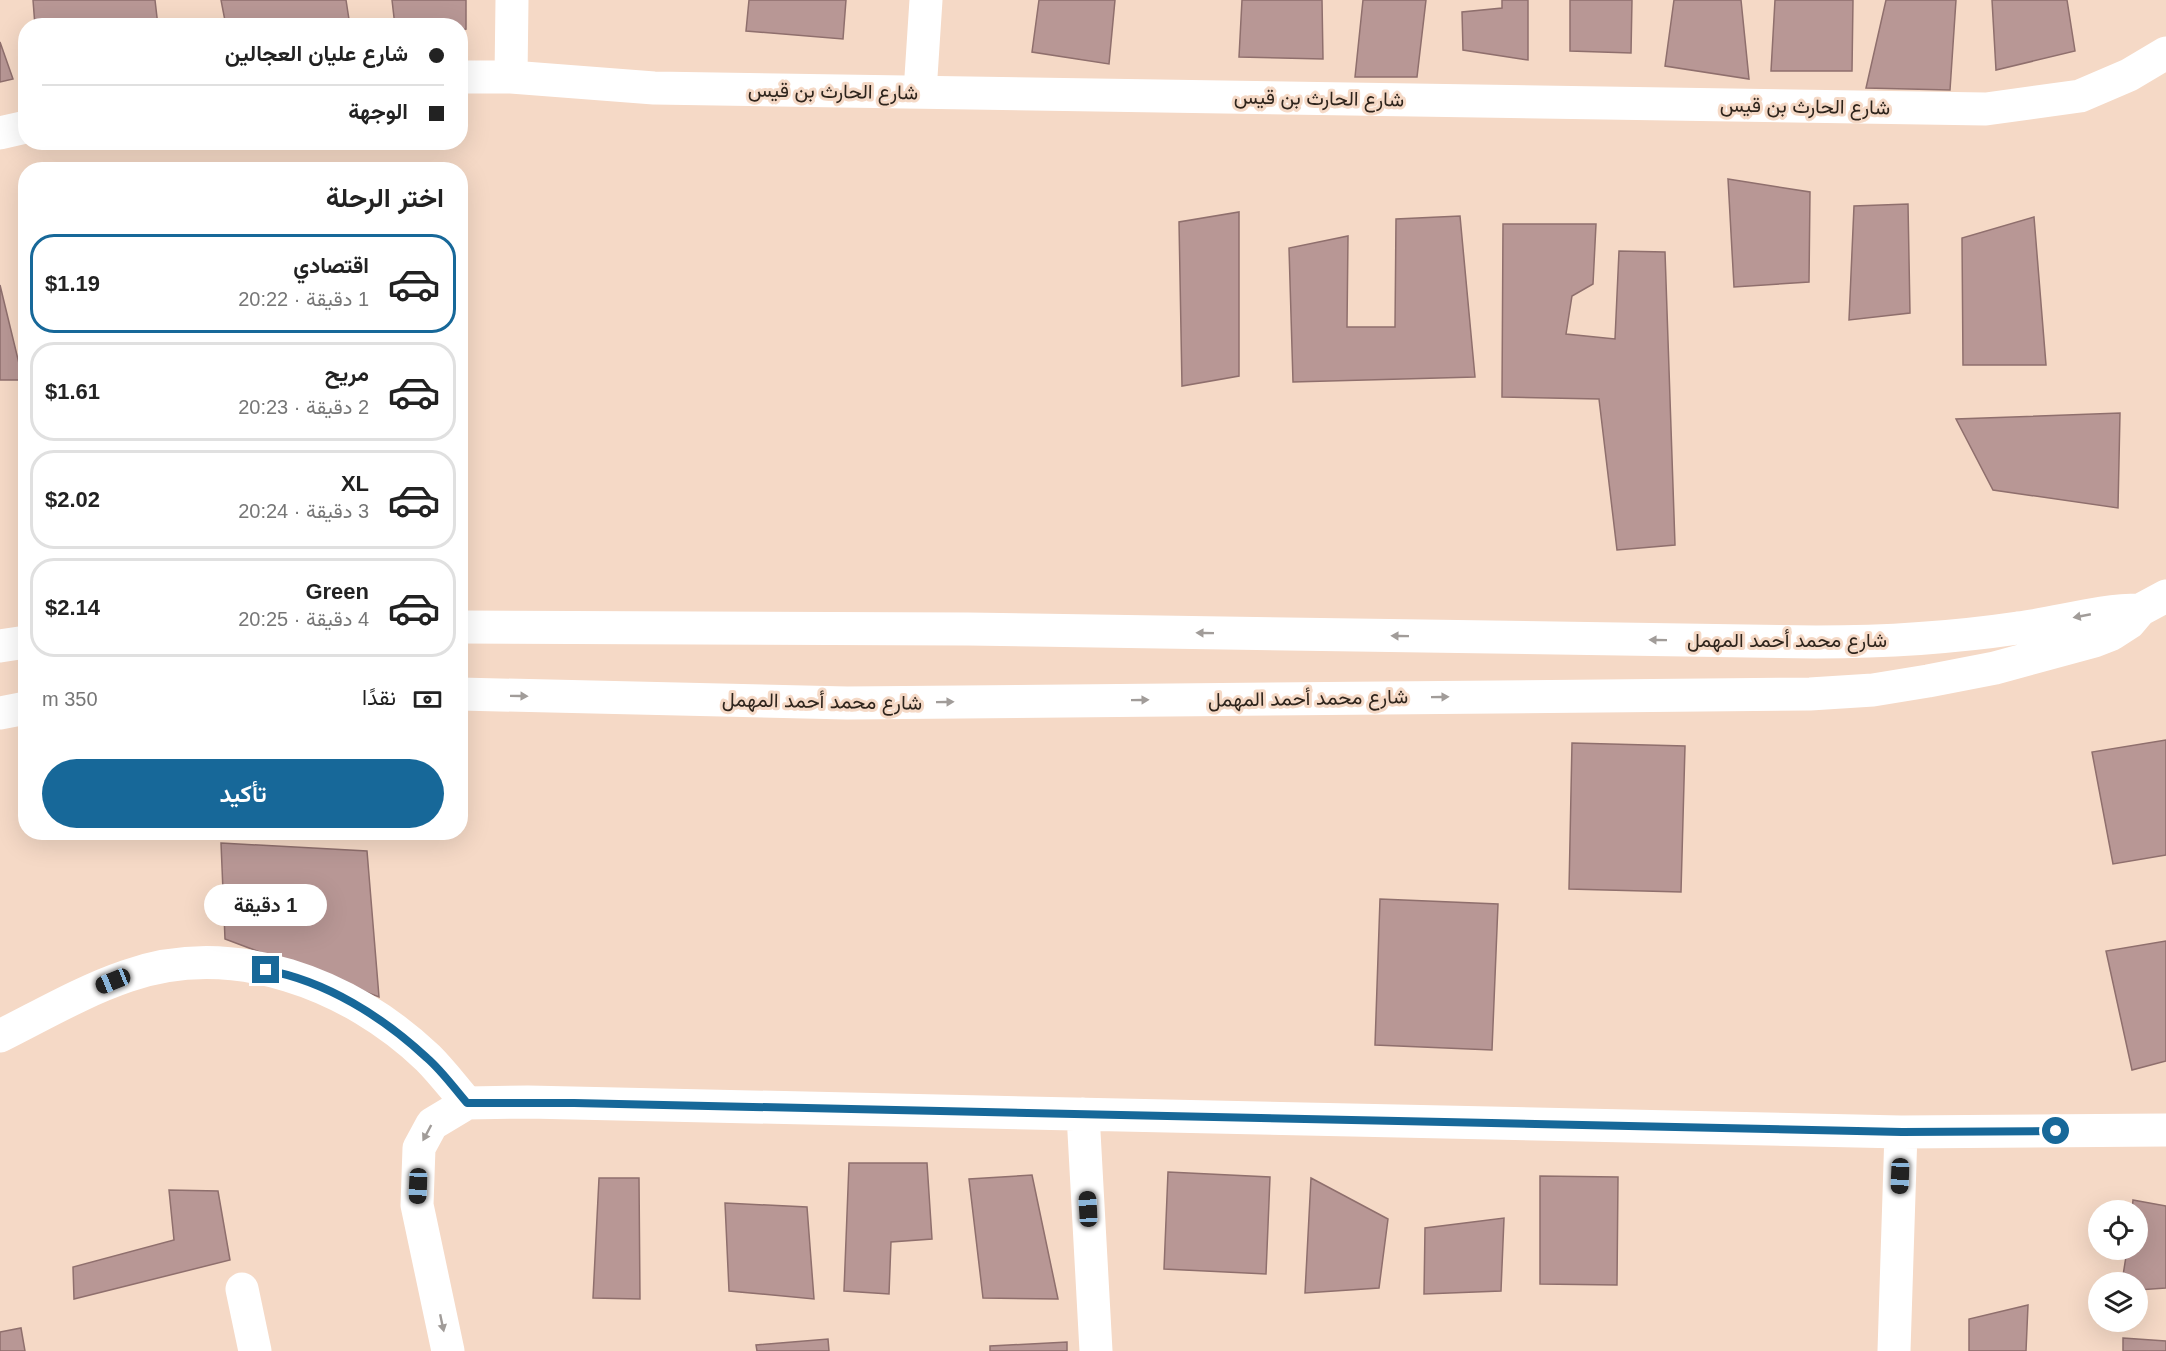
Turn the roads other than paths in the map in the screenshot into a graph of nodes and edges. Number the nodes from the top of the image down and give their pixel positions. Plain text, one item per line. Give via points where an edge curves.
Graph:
1 (512, 0) edge
2 (926, 0) edge
3 (2166, 53) edge
4 (468, 77) edge
5 (511, 77) junction
6 (920, 92) junction
7 (18, 129) edge
8 (0, 133) edge
9 (2153, 603) edge
10 (468, 627) edge
11 (18, 643) edge
12 (0, 646) edge
13 (468, 694) edge
14 (18, 710) edge
15 (0, 713) edge
16 (0, 1036) edge
17 (467, 1103) junction
18 (1083, 1114) junction
19 (2166, 1130) edge
20 (1902, 1132) junction
21 (242, 1289) dead end
22 (255, 1351) edge
23 (448, 1351) edge
24 (1096, 1351) edge
25 (1894, 1351) edge

1 - 5 street
2 - 6 street
3 - 6 street, شارع الحارث بن قيس via 2129,75 2080,96 1986,109
4 - 5 street, شارع الحارث بن قيس
5 - 6 street, شارع الحارث بن قيس via 654,88
7 - 8 street
9 -> 10 street, شارع محمد أحمد المهمل via 2021,628 1885,642 956,629
13 -> 9 street, شارع محمد أحمد المهمل via 847,703 1810,694 1873,690 1995,668 2112,634
11 - 12 street
14 - 15 street
16 - 17 street via 81,994 129,975 180,964 232,963 283,973 331,992 382,1021 428,1059
17 - 18 street
17 -> 23 street via 432,1124 419,1148 417,1205
18 - 20 street
18 - 24 street
19 - 20 street
20 - 25 street
21 - 22 street

